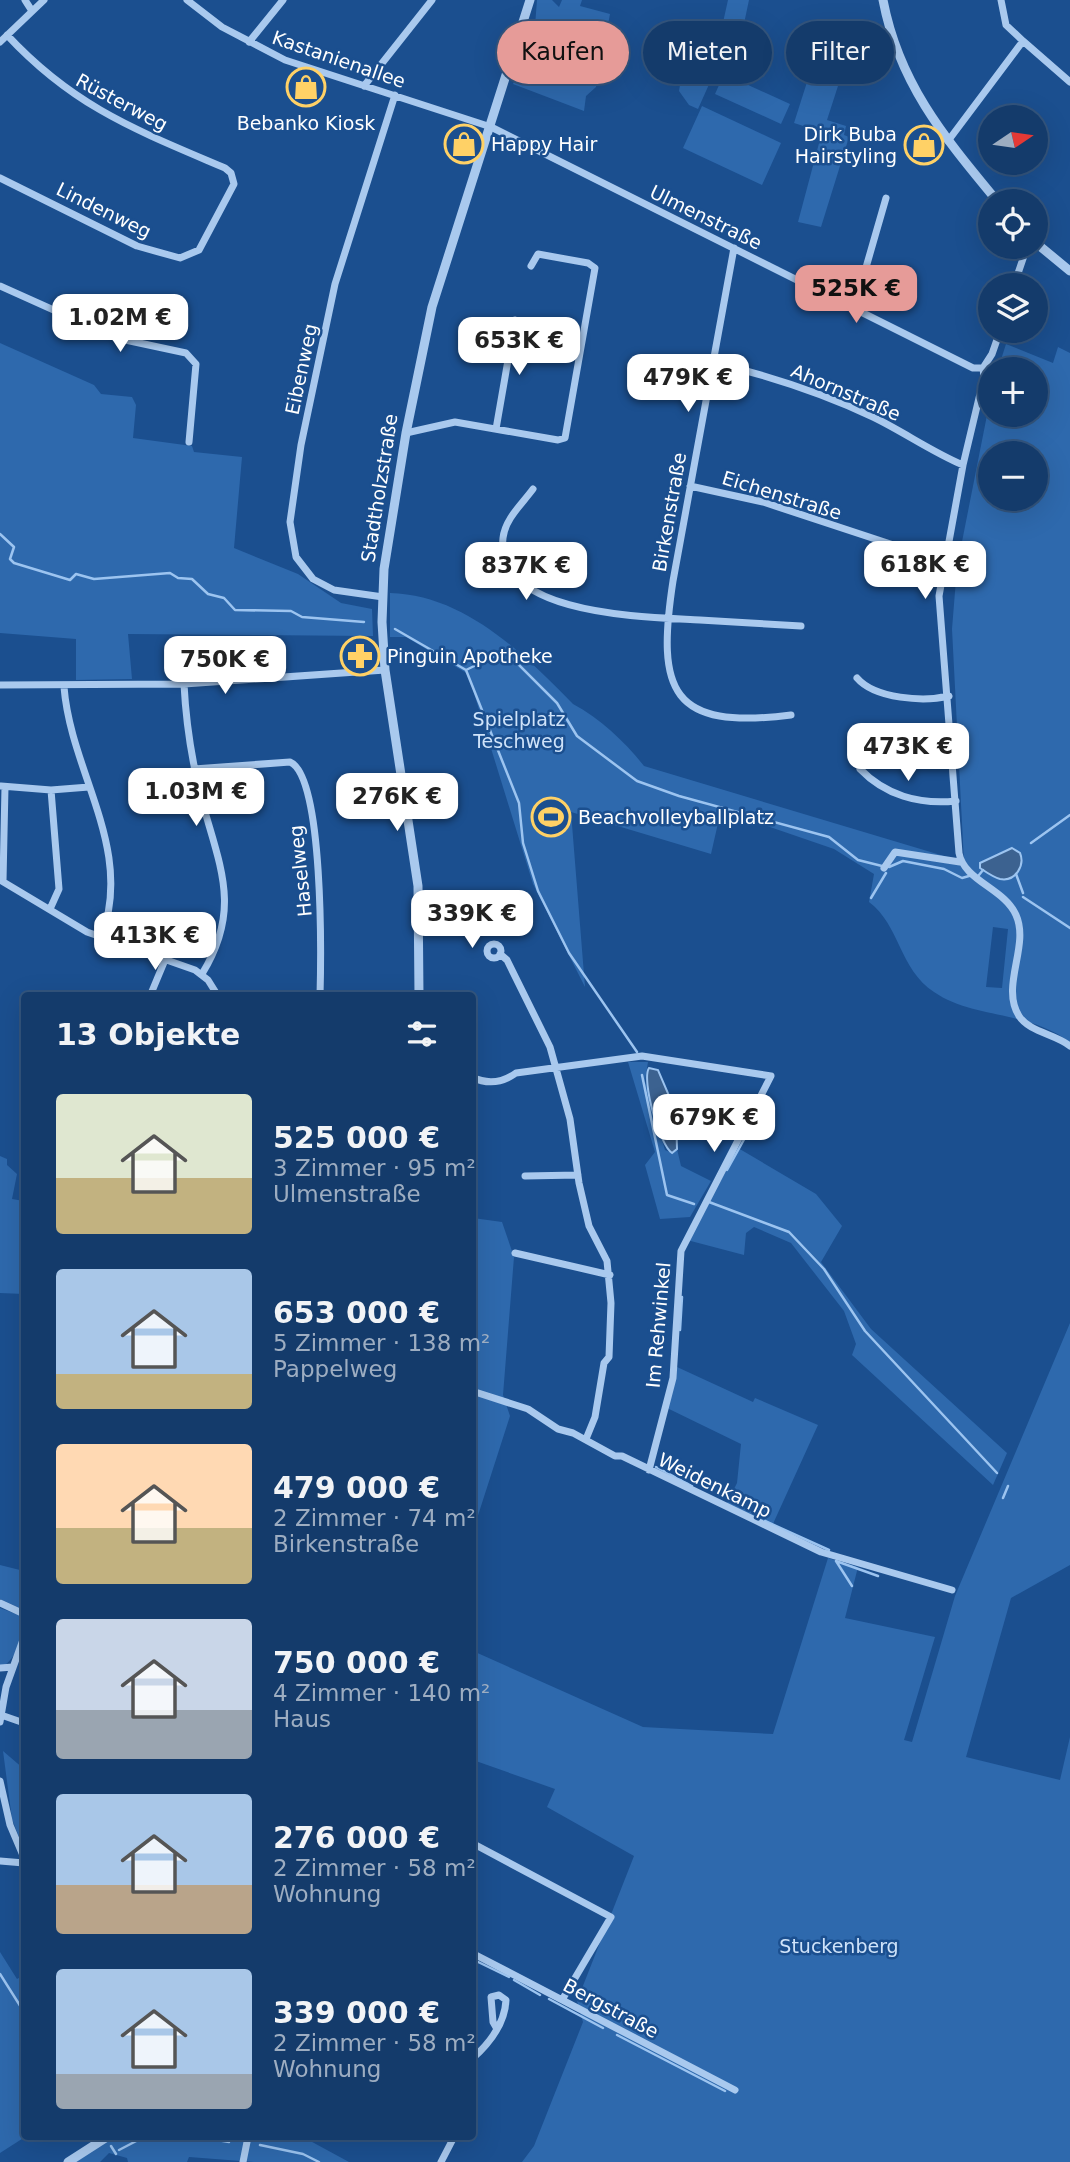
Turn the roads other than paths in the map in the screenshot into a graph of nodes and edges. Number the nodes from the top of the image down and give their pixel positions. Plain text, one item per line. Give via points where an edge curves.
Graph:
1 (25, 0) edge
2 (44, 0) edge
3 (187, 0) edge
4 (283, 0) edge
5 (432, 0) edge
6 (530, 0) edge
7 (884, 0) edge
8 (1001, 0) edge
9 (32, 11) junction
10 (7, 35) junction
11 (1023, 41) junction
12 (0, 42) edge
13 (249, 42) junction
14 (1070, 82) edge
15 (364, 86) junction
16 (394, 95) junction
17 (491, 127) junction
18 (947, 141) junction
19 (0, 178) edge
20 (233, 179) joint
21 (987, 189) edge
22 (886, 198) dead end
23 (734, 248) junction
24 (1048, 253) edge
25 (531, 266) dead end
26 (1070, 271) edge
27 (0, 286) edge
28 (854, 309) junction
29 (515, 320) dead end
30 (711, 362) junction
31 (978, 368) edge
32 (978, 402) edge
33 (496, 429) junction
34 (405, 433) junction
35 (189, 442) dead end
36 (963, 465) junction
37 (690, 486) junction
38 (533, 489) dead end
39 (945, 562) junction
40 (383, 597) junction
41 (667, 618) junction
42 (801, 626) dead end
43 (385, 670) junction
44 (857, 678) dead end
45 (184, 684) junction
46 (0, 685) edge
47 (64, 687) junction
48 (949, 696) junction
49 (791, 715) dead end
50 (194, 769) junction
51 (860, 769) dead end
52 (2, 786) edge
53 (89, 787) junction
54 (51, 790) junction
55 (956, 801) junction
56 (960, 862) junction
57 (884, 868) dead end
58 (1, 881) edge
59 (50, 909) junction
60 (101, 938) junction
61 (500, 954) dead end
62 (165, 960) junction
63 (202, 974) junction
64 (152, 992) edge
65 (215, 992) edge
66 (320, 992) edge
67 (419, 992) edge
68 (1070, 1045) edge
69 (556, 1067) junction
70 (476, 1079) edge
71 (578, 1175) junction
72 (525, 1176) dead end
73 (515, 1253) dead end
74 (610, 1275) junction
75 (476, 1392) edge
76 (586, 1439) junction
77 (649, 1470) junction
78 (952, 1590) dead end
79 (0, 1603) edge
80 (21, 1613) edge
81 (21, 1645) edge
82 (13, 1667) junction
83 (0, 1668) edge
84 (1, 1715) edge
85 (0, 1722) edge
86 (21, 1722) edge
87 (0, 1781) edge
88 (476, 1845) edge
89 (21, 1851) edge
90 (0, 1861) edge
91 (21, 1863) edge
92 (476, 1955) edge
93 (562, 2000) junction
94 (497, 2029) dead end
95 (476, 2055) edge
96 (735, 2090) dead end
97 (102, 2140) edge
98 (247, 2140) edge
99 (453, 2140) edge
100 (68, 2162) edge
101 (243, 2162) edge
102 (441, 2162) edge

1 - 9 street
2 - 9 street
3 - 13 street, Kastanienallee
4 - 13 street
5 - 15 street
6 - 17 street, Stadtholzstraße
7 - 18 street via 911,84
8 - 11 street via 1006,25
9 - 10 street
10 - 12 street
10 - 20 street, Rüsterweg via 39,69 80,100 225,168
11 - 14 street
11 - 18 street
13 - 15 street, Kastanienallee via 285,60
15 - 16 street, Kastanienallee
16 - 17 street, Kastanienallee
16 - 40 street, Eibenweg via 335,284 290,522 296,557 313,579 334,590
17 - 23 street, Ulmenstraße
17 - 34 street, Stadtholzstraße via 432,307
18 - 21 street
19 - 20 street, Lindenweg via 137,246 180,258 201,247 233,190
22 - 28 street
23 - 28 street, Ulmenstraße
23 - 30 street, Birkenstraße
24 - 26 street
25 - 33 street via 538,254 588,262 595,268 567,435 558,440
27 - 35 street via 116,338 186,353 194,359
28 - 31 street, Ulmenstraße
29 - 33 street
30 - 36 street, Ahornstraße via 824,396
30 - 37 street, Birkenstraße
32 - 36 street
33 - 34 street via 455,422
34 - 40 street, Stadtholzstraße via 388,531
36 - 39 street
37 - 39 street, Eichenstraße via 763,502
37 - 41 street, Birkenstraße
38 - 41 street via 509,520 503,537 514,576 528,588 574,606
39 - 48 street via 939,613
40 - 43 street, Stadtholzstraße
41 - 42 street
41 - 49 street, Birkenstraße via 669,676 688,705 709,716 732,720
43 - 45 street
43 - 67 street, Stadtholzstraße via 416,858
44 - 48 street via 883,693 930,699
45 - 47 street
45 - 50 street
46 - 47 street
47 - 53 street
48 - 55 street
50 - 63 street via 226,892 223,930
50 - 66 street, Haselweg via 290,762 299,770 320,877
51 - 55 street via 897,795
52 - 54 street
52 - 58 street
53 - 54 street
53 - 60 street via 113,876 112,905
54 - 59 street via 59,889
55 - 56 street
56 - 57 street via 895,852
56 - 68 street via 1005,898 1017,918 1013,998 1019,1015 1029,1025
58 - 59 street
59 - 60 street
60 - 62 street
61 - 69 street via 540,1021
62 - 63 street
62 - 64 street
63 - 65 street
69 - 70 street via 516,1073 506,1080 484,1083
69 - 71 street via 575,1141
69 - 77 street, Im Rehwinkel via 642,1056 771,1076 681,1251 673,1378
71 - 72 street
71 - 74 street via 589,1226
73 - 74 street
74 - 76 street via 609,1357
75 - 76 street, Weidenkamp via 528,1409 558,1429
76 - 77 street, Weidenkamp
77 - 78 street, Weidenkamp via 821,1552
79 - 80 street
81 - 82 street
82 - 83 street
82 - 84 street
84 - 85 street
84 - 86 street
87 - 89 street
88 - 93 street via 611,1917
90 - 91 street
92 - 93 street, Bergstraße
93 - 96 street, Bergstraße
94 - 95 street
97 - 100 street
98 - 101 street
99 - 102 street

